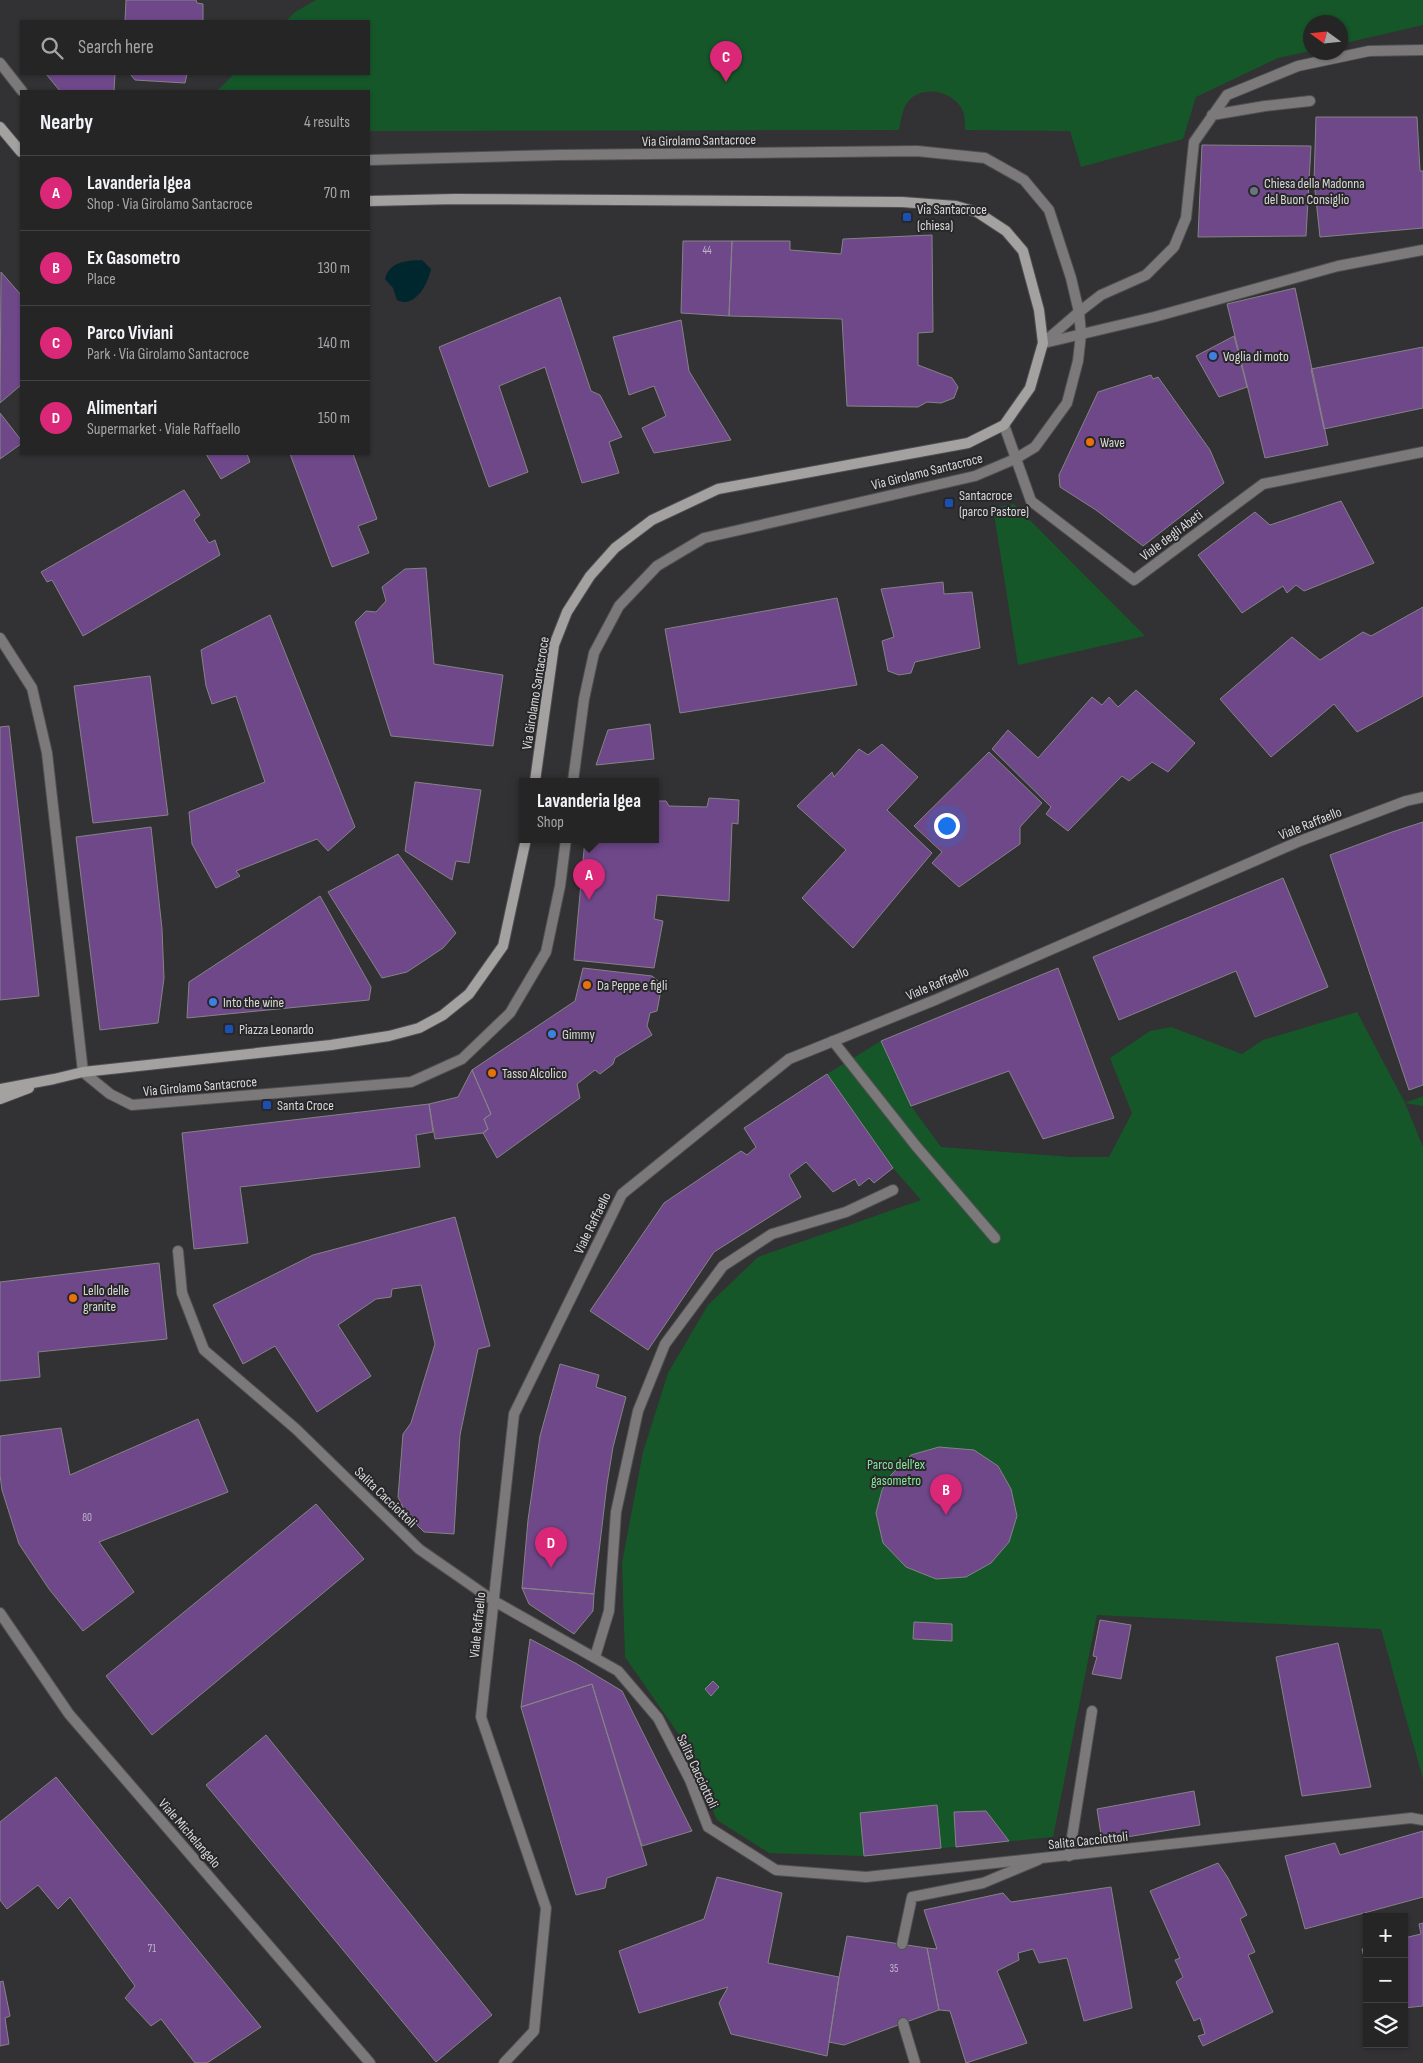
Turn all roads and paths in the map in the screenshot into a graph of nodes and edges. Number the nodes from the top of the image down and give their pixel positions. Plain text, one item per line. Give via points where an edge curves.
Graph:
1 (1423, 50) edge
2 (0, 63) edge
3 (21, 90) edge
4 (1310, 101) dead end
5 (1212, 115) junction
6 (0, 127) edge
7 (20, 151) edge
8 (370, 160) edge
9 (370, 201) edge
10 (1423, 250) edge
11 (1079, 312) junction
12 (1081, 334) junction
13 (1043, 344) junction
14 (1004, 425) junction
15 (1423, 452) edge
16 (1015, 459) junction
17 (0, 638) edge
18 (535, 778) edge
19 (573, 778) edge
20 (1423, 797) edge
21 (525, 843) edge
22 (565, 843) edge
23 (833, 1041) junction
24 (83, 1072) junction
25 (54, 1079) junction
26 (0, 1089) edge
27 (0, 1099) edge
28 (892, 1190) dead end
29 (995, 1238) dead end
30 (178, 1252) dead end
31 (494, 1601) junction
32 (0, 1613) edge
33 (595, 1657) junction
34 (1092, 1711) dead end
35 (1423, 1820) edge
36 (1069, 1856) junction
37 (1042, 1858) junction
38 (902, 1944) dead end
39 (903, 2023) dead end
40 (370, 2063) edge
41 (504, 2063) edge
42 (915, 2063) edge

1 - 5 street via 1369,51 1298,66 1227,95
2 - 3 street
4 - 5 street
5 - 11 street via 1194,142 1186,218 1174,247 1146,275 1101,295
6 - 7 street
8 - 11 street, Via Girolamo Santacroce via 917,151 985,158 1024,180 1049,210
9 - 13 street, Via Girolamo Santacroce via 737,200 902,202 956,206 977,212 992,221 1006,231 1023,251 1039,310
10 - 12 street via 1338,266
11 - 12 street, Via Girolamo Santacroce
11 - 13 street
12 - 13 street
12 - 16 street, Via Girolamo Santacroce via 1067,404 1035,447
13 - 14 street, Via Girolamo Santacroce via 1030,388
14 - 16 street, Viale degli Abeti
14 - 18 street, Via Girolamo Santacroce via 968,443 718,489 644,526 615,548 590,576 568,612 554,645
15 - 16 street, Viale degli Abeti via 1264,484 1134,580 1030,501
16 - 19 street, Via Girolamo Santacroce via 975,476 704,538 657,566 619,606 594,653
17 - 24 street via 32,688 47,752
20 - 23 street, Viale Raffaello via 1300,841
21 - 24 street, Via Girolamo Santacroce via 503,946 469,994 443,1015 419,1028 331,1045
22 - 24 street, Via Girolamo Santacroce via 546,952 510,1014 462,1059 411,1082 132,1105 110,1094
23 - 29 street via 916,1146
23 - 31 street, Viale Raffaello via 790,1059 622,1194 514,1414
24 - 25 street
25 - 26 street
25 - 27 street
28 - 33 street via 846,1212 772,1234 723,1266 665,1344 638,1411 616,1512 609,1611
30 - 31 street, Salita Cacciottoli via 182,1293 204,1350 296,1429 419,1549
31 - 33 street, Salita Cacciottoli
31 - 41 street, Viale Raffaello via 481,1717 546,1908 534,2031
32 - 40 street, Viale Michelangelo via 69,1714
33 - 37 street, Salita Cacciottoli via 618,1671 658,1718 690,1780 708,1827 776,1870 866,1877
34 - 36 street
35 - 36 street, Salita Cacciottoli via 1411,1818
36 - 37 street, Salita Cacciottoli
37 - 38 street via 983,1883 912,1897
39 - 42 street

